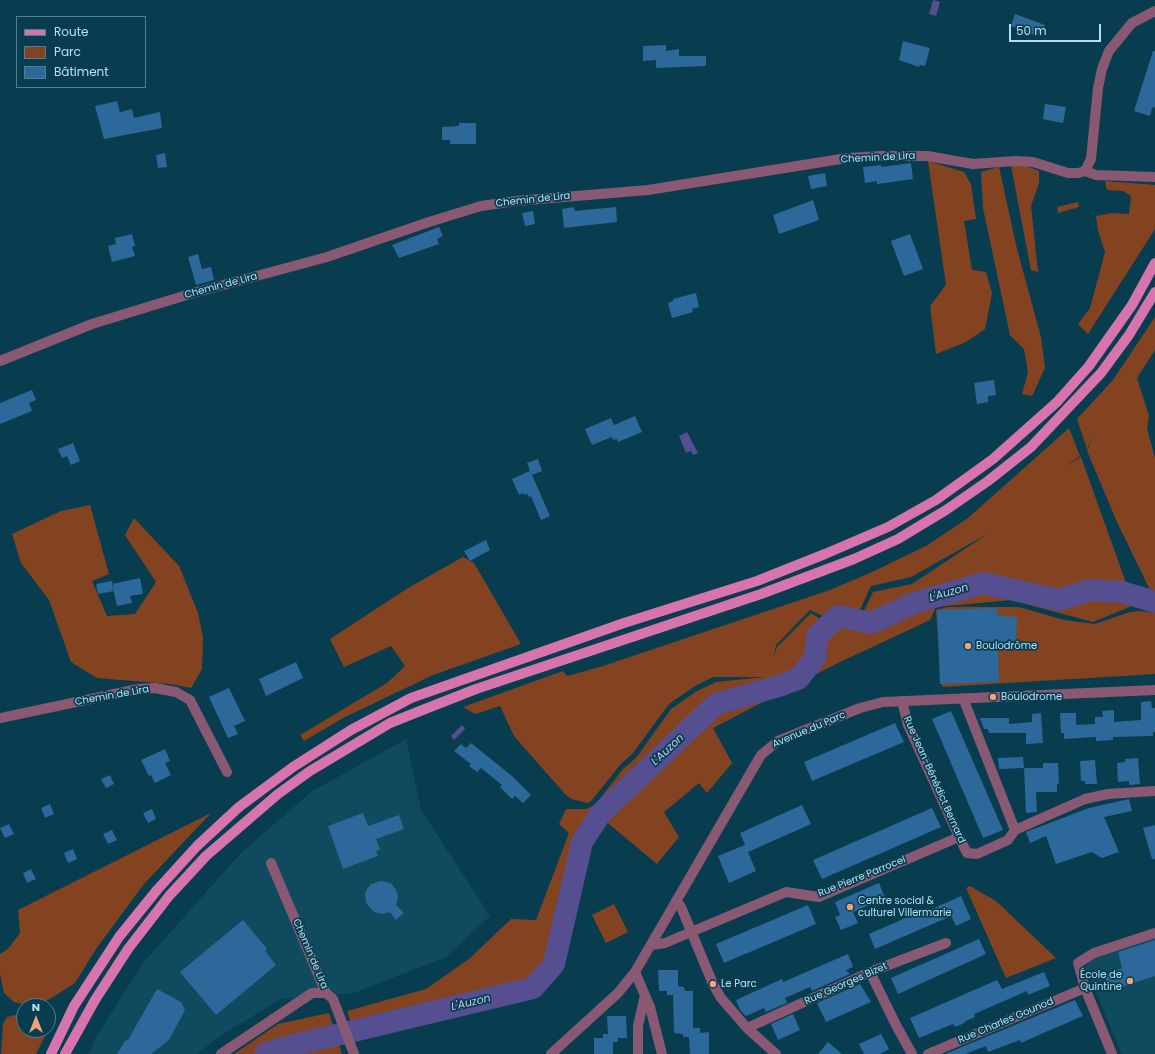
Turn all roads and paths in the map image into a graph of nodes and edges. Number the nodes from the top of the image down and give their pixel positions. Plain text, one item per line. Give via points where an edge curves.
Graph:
1 (1155, 11) edge
2 (1085, 171) junction
3 (1155, 177) edge
4 (1155, 263) edge
5 (1155, 292) edge
6 (0, 361) edge
7 (1155, 690) edge
8 (963, 698) junction
9 (902, 701) junction
10 (0, 718) edge
11 (227, 772) dead end
12 (1155, 791) edge
13 (1015, 830) junction
14 (959, 837) junction
15 (271, 863) dead end
16 (676, 901) junction
17 (690, 931) junction
18 (1155, 933) edge
19 (946, 943) dead end
20 (651, 945) junction
21 (635, 972) junction
22 (870, 972) junction
23 (1085, 988) junction
24 (326, 993) junction
25 (645, 996) junction
26 (747, 1028) junction
27 (352, 1050) edge
28 (51, 1054) edge
29 (66, 1054) edge
30 (221, 1054) edge
31 (551, 1054) edge
32 (638, 1054) edge
33 (662, 1054) edge
34 (776, 1054) edge
35 (912, 1054) edge
36 (928, 1054) edge
37 (1112, 1054) edge

1 - 2 street via 1132,23 1109,51 1098,88 1091,159
2 - 3 street, Chemin de Lira via 1096,175
2 - 6 street, Chemin de Lira via 1068,174 1033,162 974,164 927,156 881,156 847,158 648,190 481,206 327,257 92,324
4 - 28 main road via 1132,305 1089,366 1057,402 993,459 936,500 888,527 757,581 617,626 411,698 351,730 293,767 239,807 197,846 157,890 119,937 78,1000
5 - 29 main road via 1129,335 1101,373 1031,447 988,481 898,539 854,559 761,594 506,678 390,723 278,794 206,856 169,896 128,949 94,1000
7 - 8 street, Avenue du Parc
8 - 9 street, Avenue du Parc
8 - 13 street
9 - 14 street, Rue Jean-Bénédict Bernard via 908,725
9 - 16 street, Avenue du Parc via 883,702 860,708 778,741 768,748 761,755
10 - 11 street, Chemin de Lira via 138,689 156,688 176,692 190,700
12 - 13 street via 1108,794 1085,799
13 - 14 street, Rue Jean-Bénédict Bernard via 1008,840 977,854 967,852
14 - 17 street, Rue Pierre Parrocel via 819,896 786,892
15 - 24 street, Chemin de Lira
16 - 17 street
16 - 20 street, Avenue du Parc
17 - 20 street, Rue Pierre Parrocel
17 - 26 street via 721,998
18 - 23 street via 1083,958 1078,963 1078,969
19 - 22 street, Rue Georges Bizet
20 - 21 street, Avenue du Parc
21 - 25 street
21 - 31 street, Avenue du Parc via 618,993
22 - 26 street, Rue Georges Bizet
22 - 35 street
23 - 36 street, Rue Charles Gounod
23 - 37 street
24 - 27 street, Chemin de Lira via 333,999
24 - 30 street via 312,993
25 - 32 street via 638,1026
25 - 33 street via 656,1023
26 - 34 street

